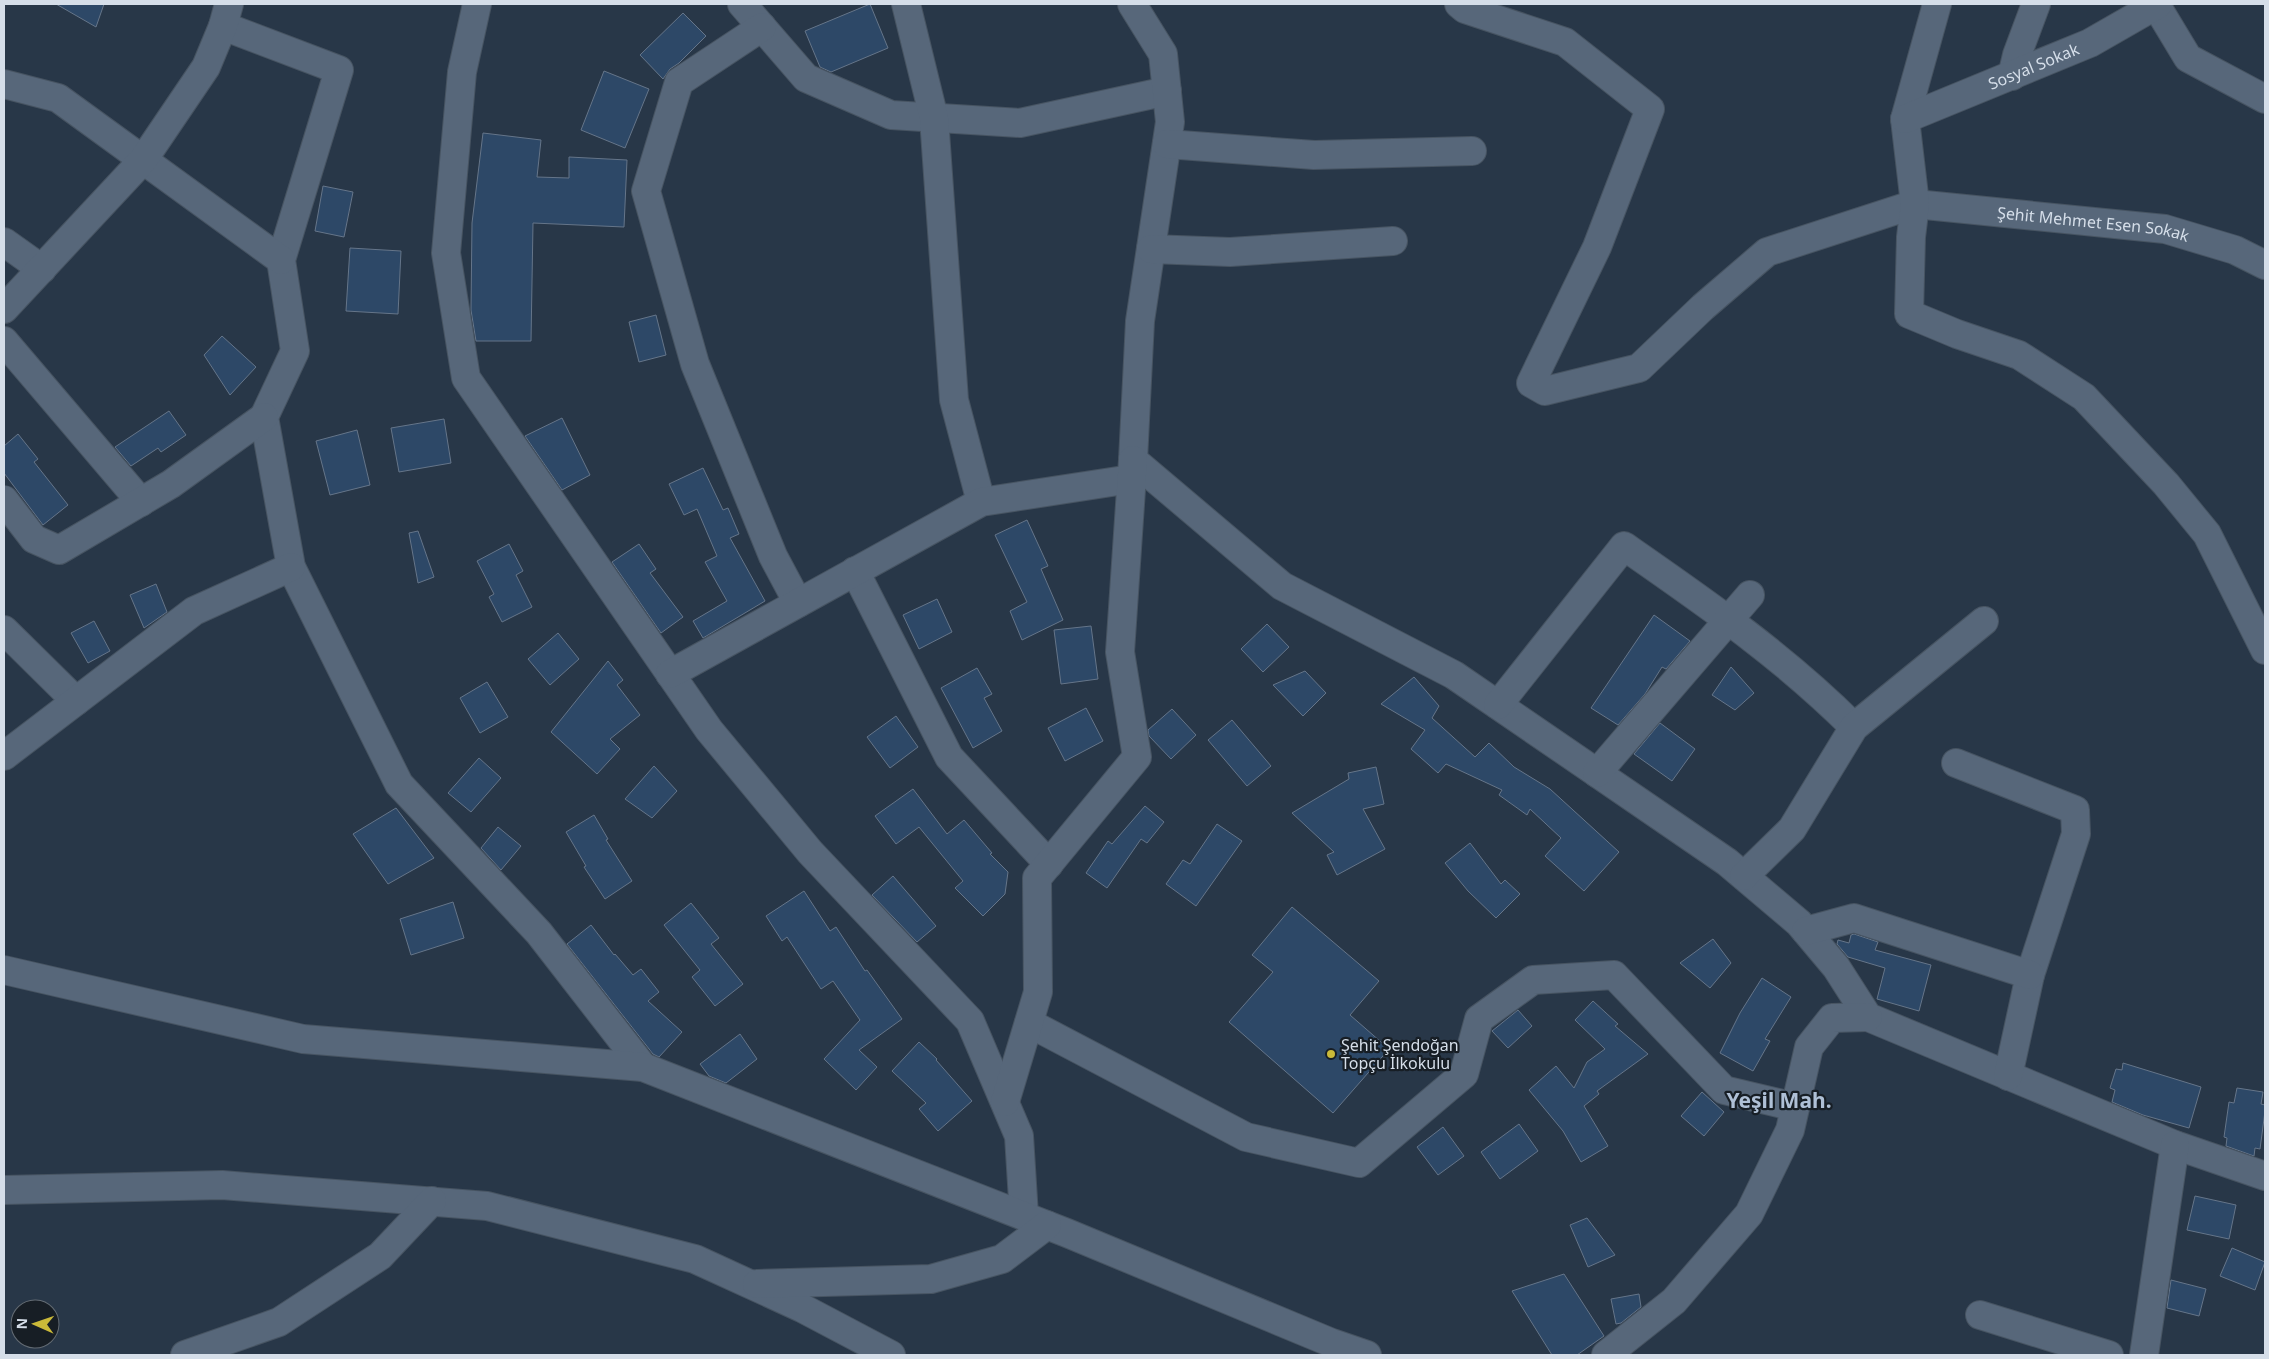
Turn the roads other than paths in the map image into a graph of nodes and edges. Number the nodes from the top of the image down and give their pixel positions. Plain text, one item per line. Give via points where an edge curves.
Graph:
1 (477, 4) edge
2 (742, 4) edge
3 (906, 4) edge
4 (1132, 4) edge
5 (1459, 4) edge
6 (1937, 4) edge
7 (2036, 4) edge
8 (2157, 4) edge
9 (226, 15) edge
10 (762, 26) junction
11 (2012, 76) junction
12 (4, 84) edge
13 (1167, 91) junction
14 (2265, 99) edge
15 (934, 118) junction
16 (1905, 119) junction
17 (1167, 144) junction
18 (1472, 151) dead end
19 (143, 160) junction
20 (1915, 204) junction
21 (1393, 241) dead end
22 (4, 242) edge
23 (1151, 249) junction
24 (281, 260) junction
25 (2265, 265) edge
26 (42, 269) junction
27 (4, 309) edge
28 (4, 340) edge
29 (264, 417) junction
30 (1132, 470) junction
31 (4, 500) edge
32 (141, 502) junction
33 (981, 502) junction
34 (291, 567) junction
35 (855, 571) junction
36 (1750, 595) dead end
37 (798, 603) junction
38 (1729, 619) junction
39 (1984, 621) dead end
40 (4, 630) edge
41 (2265, 650) edge
42 (670, 674) junction
43 (76, 701) junction
44 (1498, 705) junction
45 (1854, 727) junction
46 (4, 756) edge
47 (1956, 763) dead end
48 (1597, 773) junction
49 (1049, 864) junction
50 (1744, 876) junction
51 (1806, 931) junction
52 (4, 970) edge
53 (2030, 974) junction
54 (1868, 1018) junction
55 (1029, 1023) junction
56 (643, 1067) junction
57 (2008, 1076) junction
58 (1005, 1102) junction
59 (1795, 1106) junction
60 (2175, 1145) junction
61 (2265, 1176) edge
62 (4, 1190) edge
63 (432, 1201) junction
64 (1036, 1220) junction
65 (750, 1284) junction
66 (1980, 1315) dead end
67 (185, 1355) edge
68 (891, 1355) edge
69 (1367, 1355) edge
70 (1606, 1355) edge
71 (2109, 1355) edge
72 (2144, 1355) edge

1 - 42 street via 462,72 446,253 466,378
2 - 10 street
3 - 15 street
4 - 13 street via 1163,54
5 - 20 street via 1465,9 1566,42 1650,109 1597,247 1531,383 1545,391 1639,368 1702,307 1767,252
6 - 16 street
7 - 11 street
8 - 11 street, Sosyal Sokak via 2090,43
8 - 14 street via 2188,58
9 - 19 street via 206,67
9 - 24 street via 339,70
10 - 15 street via 806,78 891,115
10 - 37 street via 679,82 646,191 695,364 773,556
11 - 16 street, Sosyal Sokak
12 - 19 street via 58,98
13 - 15 street via 1020,123
13 - 17 street via 1170,122
15 - 33 street via 954,400
16 - 20 street
17 - 18 street via 1314,155
17 - 23 street
19 - 24 street
19 - 26 street
20 - 25 street, Şehit Mehmet Esen Sokak via 2165,228 2235,250
20 - 41 street via 1910,314 2019,355 2084,397 2166,484 2207,534
21 - 23 street via 1230,252
22 - 26 street
23 - 30 street via 1140,321
24 - 29 street via 295,351
26 - 27 street
28 - 32 street
29 - 32 street
29 - 34 street
30 - 33 street
30 - 44 street via 1282,586 1454,675
30 - 49 street via 1120,652 1137,757
31 - 32 street via 34,539 59,550
33 - 35 street
34 - 43 street via 194,611
34 - 56 street via 399,784 539,933
35 - 37 street
35 - 49 street via 949,757
36 - 38 street
37 - 42 street
38 - 44 street via 1624,546
38 - 45 street via 1816,688
38 - 48 street
39 - 45 street
40 - 43 street
42 - 58 street via 709,730 810,852 970,1021
43 - 46 street
44 - 48 street
45 - 50 street via 1792,829
47 - 53 street via 2076,810 2076,834
48 - 50 street
49 - 55 street via 1037,878 1038,992
50 - 51 street
51 - 53 street via 1854,918
51 - 54 street via 1836,967
52 - 56 street via 303,1040
53 - 57 street
54 - 57 street
54 - 59 street via 1832,1018 1808,1047
55 - 58 street
55 - 59 street via 1246,1137 1360,1163 1464,1074 1480,1019 1533,980 1614,975 1724,1090
56 - 64 street
57 - 60 street
58 - 64 street via 1019,1136
59 - 70 street via 1790,1130 1749,1214 1674,1301
60 - 61 street
60 - 72 street
62 - 63 street via 222,1185
63 - 65 street via 487,1206 686,1257
63 - 67 street via 380,1256 279,1322
64 - 65 street via 1002,1259 930,1279
64 - 69 street
65 - 68 street
66 - 71 street

